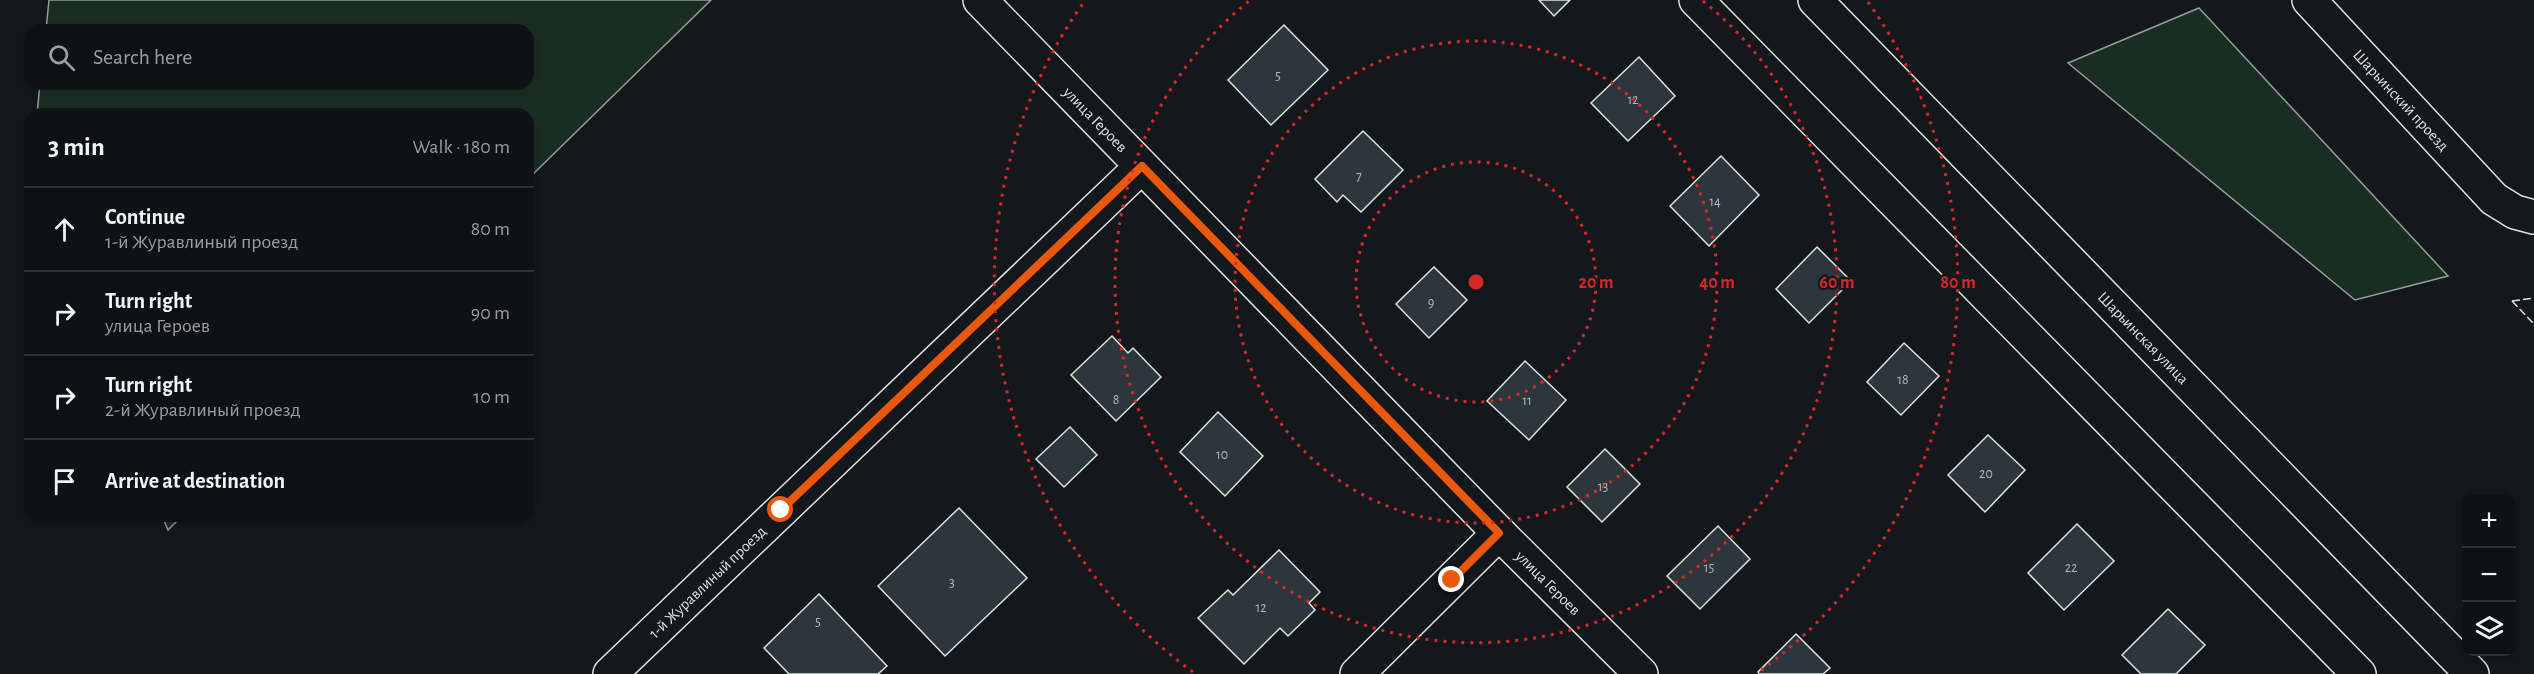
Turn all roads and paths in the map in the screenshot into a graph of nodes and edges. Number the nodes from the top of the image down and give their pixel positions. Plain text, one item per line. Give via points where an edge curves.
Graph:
1 (980, 0) edge
2 (1696, 0) edge
3 (1815, 0) edge
4 (2309, 0) edge
5 (1142, 166) junction
6 (2534, 217) edge
7 (1499, 533) junction
8 (610, 674) edge
9 (1357, 674) edge
10 (1641, 674) edge
11 (2359, 674) edge
12 (2472, 674) edge

1 - 5 street, улица Героев
2 - 11 street
3 - 12 street, Шарьинская улица
4 - 6 street, Шарьинский проезд via 2494,200 2514,212
5 - 7 street, улица Героев
5 - 8 street, 1-й Журавлиный проезд
7 - 9 street
7 - 10 street, улица Героев

